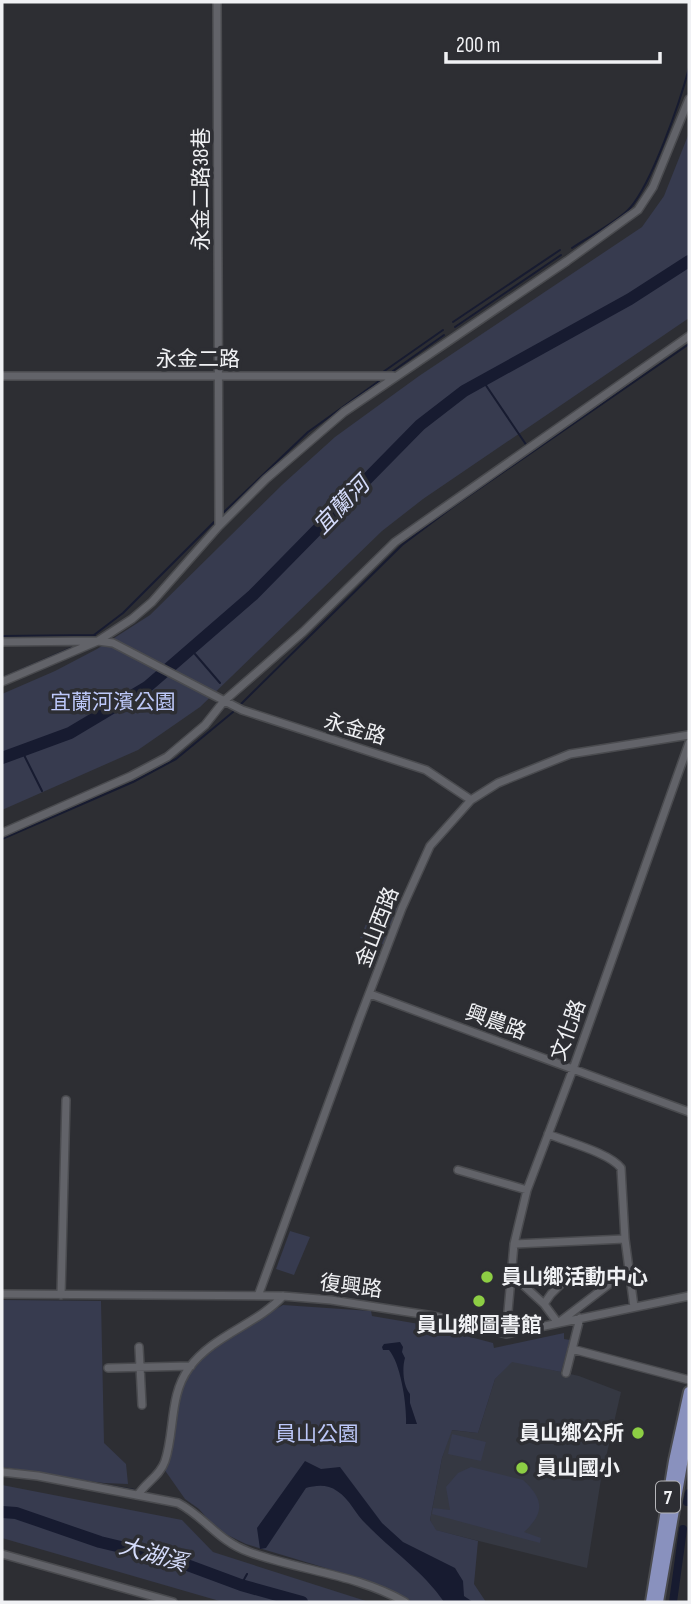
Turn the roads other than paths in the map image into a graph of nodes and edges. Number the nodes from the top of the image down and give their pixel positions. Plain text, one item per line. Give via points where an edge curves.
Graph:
1 (217, 2) edge
2 (689, 99) edge
3 (689, 336) edge
4 (2, 376) edge
5 (219, 376) junction
6 (394, 376) junction
7 (219, 526) junction
8 (98, 640) junction
9 (2, 642) edge
10 (2, 682) edge
11 (224, 701) junction
12 (689, 735) edge
13 (689, 743) edge
14 (471, 800) junction
15 (2, 832) edge
16 (370, 994) junction
17 (573, 1069) junction
18 (66, 1100) dead end
19 (689, 1112) edge
20 (548, 1134) junction
21 (458, 1170) dead end
22 (527, 1190) junction
23 (625, 1239) junction
24 (514, 1244) junction
25 (629, 1269) junction
26 (573, 1272) dead end
27 (511, 1274) junction
28 (2, 1294) edge
29 (61, 1294) junction
30 (258, 1296) junction
31 (283, 1296) junction
32 (689, 1296) edge
33 (544, 1304) junction
34 (635, 1307) junction
35 (580, 1318) junction
36 (558, 1323) junction
37 (506, 1334) junction
38 (139, 1347) dead end
39 (572, 1349) junction
40 (191, 1366) junction
41 (140, 1367) junction
42 (108, 1368) dead end
43 (566, 1373) dead end
44 (689, 1380) edge
45 (689, 1392) edge
46 (142, 1405) dead end
47 (689, 1424) edge
48 (2, 1472) edge
49 (138, 1495) junction
50 (2, 1554) edge
51 (173, 1602) edge
52 (405, 1602) edge
53 (651, 1602) edge
54 (658, 1602) edge

1 - 5 street, 永金二路38巷
2 - 6 street via 653,187 638,210
3 - 11 street via 395,542
4 - 5 street, 永金二路
5 - 6 street, 永金二路
5 - 7 street, 永金二路38巷
6 - 7 street via 300,448
7 - 8 street via 152,602
8 - 9 street, 永金路
8 - 10 street
8 - 11 street, 永金路 via 113,643
11 - 14 street, 永金路 via 426,770
11 - 15 street via 205,725 167,757
12 - 14 street, 金山西路 via 570,754 499,783
13 - 17 street, 文化路
14 - 16 street, 金山西路 via 422,861
16 - 17 street, 興農路
16 - 30 street, 金山西路
17 - 19 street, 興農路
17 - 20 street, 文化路
18 - 29 street
20 - 22 street, 文化路
20 - 23 street via 618,1163
21 - 22 street
22 - 24 street, 文化路
23 - 24 street
23 - 25 street
24 - 27 street, 文化路
25 - 34 street
25 - 36 street
26 - 33 street
27 - 33 street
27 - 37 street, 文化路
28 - 29 street, 復興路
29 - 30 street, 復興路
30 - 31 street, 復興路
31 - 37 street, 復興路 via 434,1316
31 - 40 street
32 - 34 street, 復興路
33 - 36 street
34 - 35 street, 復興路
35 - 36 street, 復興路
35 - 39 street
36 - 37 street, 復興路
38 - 41 street
39 - 43 street
39 - 44 street
40 - 41 street
40 - 49 street via 179,1388 165,1462
41 - 42 street
41 - 46 street
45 - 53 main road, 7
47 - 54 main road, 7
48 - 49 street
49 - 52 street via 178,1503 218,1536 247,1552 357,1581
50 - 51 street

